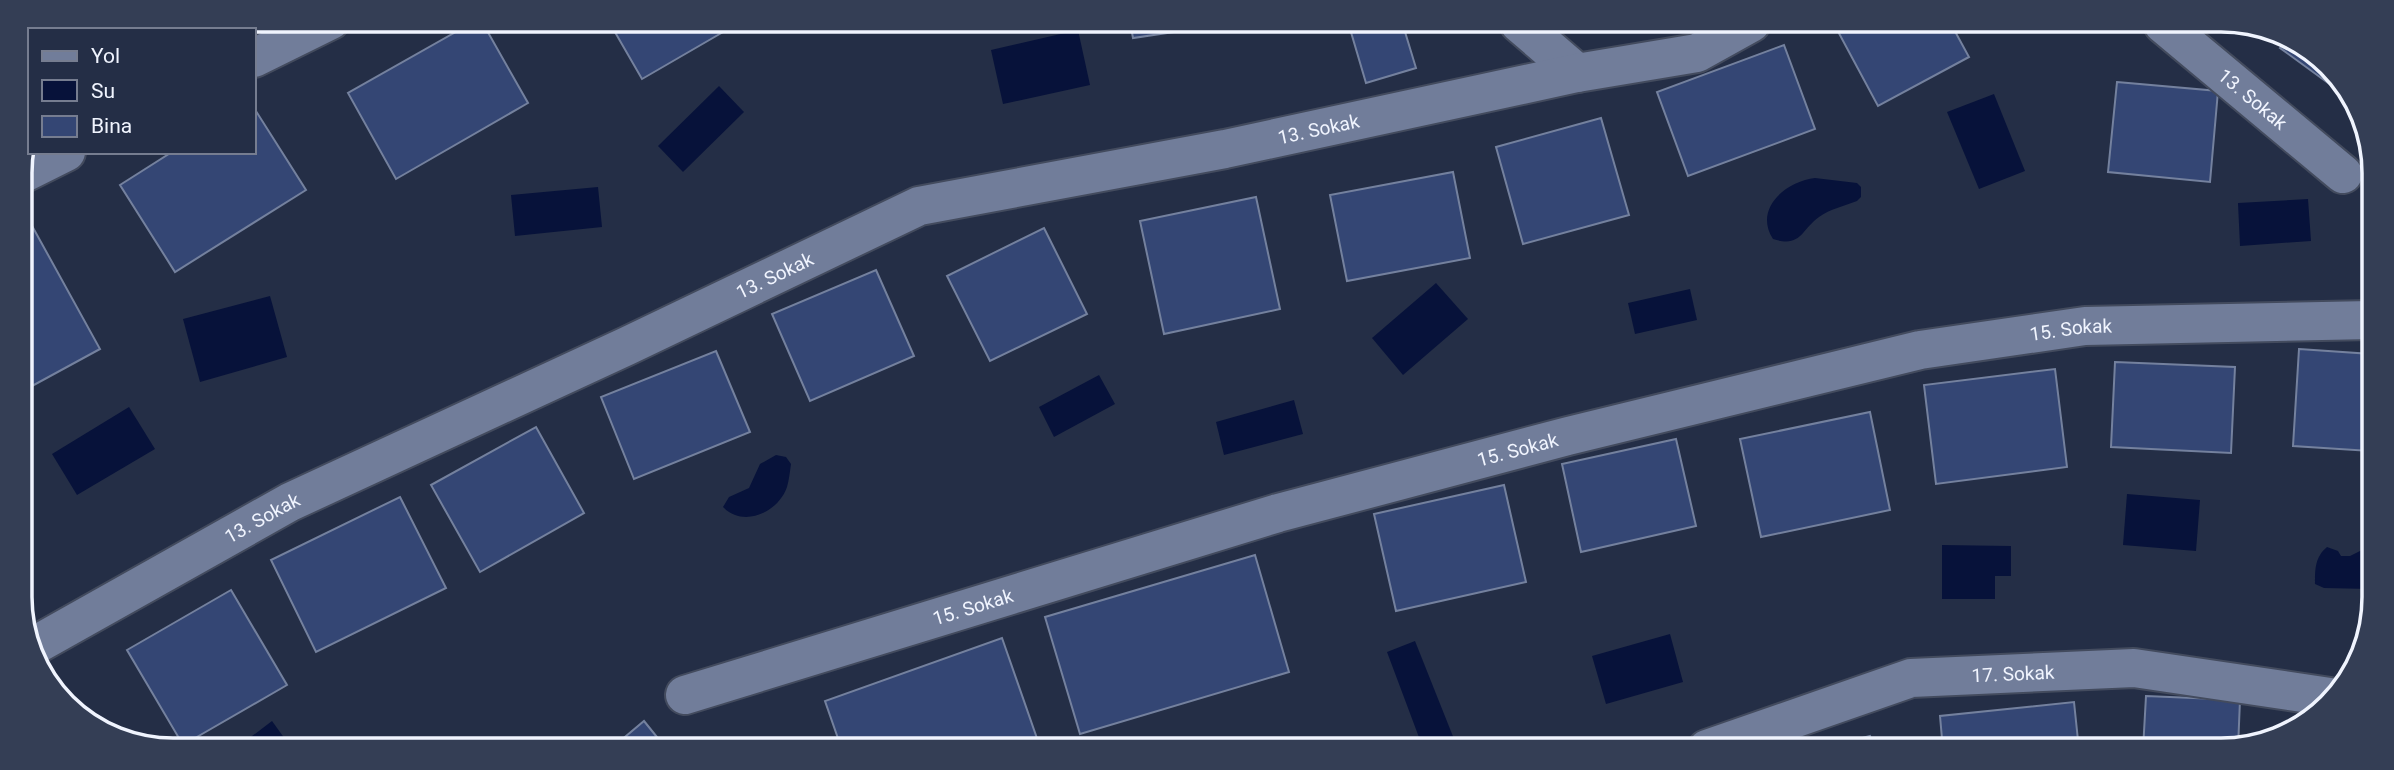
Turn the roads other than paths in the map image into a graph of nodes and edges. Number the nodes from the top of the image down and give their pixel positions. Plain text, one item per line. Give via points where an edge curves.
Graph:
1 (307, 32) edge
2 (1529, 32) edge
3 (1734, 32) edge
4 (2173, 32) edge
5 (256, 57) edge
6 (1577, 73) junction
7 (62, 154) edge
8 (32, 170) edge
9 (2343, 174) dead end
10 (2362, 320) edge
11 (39, 643) edge
12 (685, 695) dead end
13 (2321, 696) edge
14 (1739, 738) edge

1 - 5 street
2 - 6 street
3 - 6 street, 13. Sokak via 1697,52
4 - 9 street, 13. Sokak
6 - 11 street, 13. Sokak via 1225,149 919,206 290,502
7 - 8 street
10 - 12 street, 15. Sokak via 2085,326 1920,350 1278,513
13 - 14 street, 17. Sokak via 2134,668 1911,678

